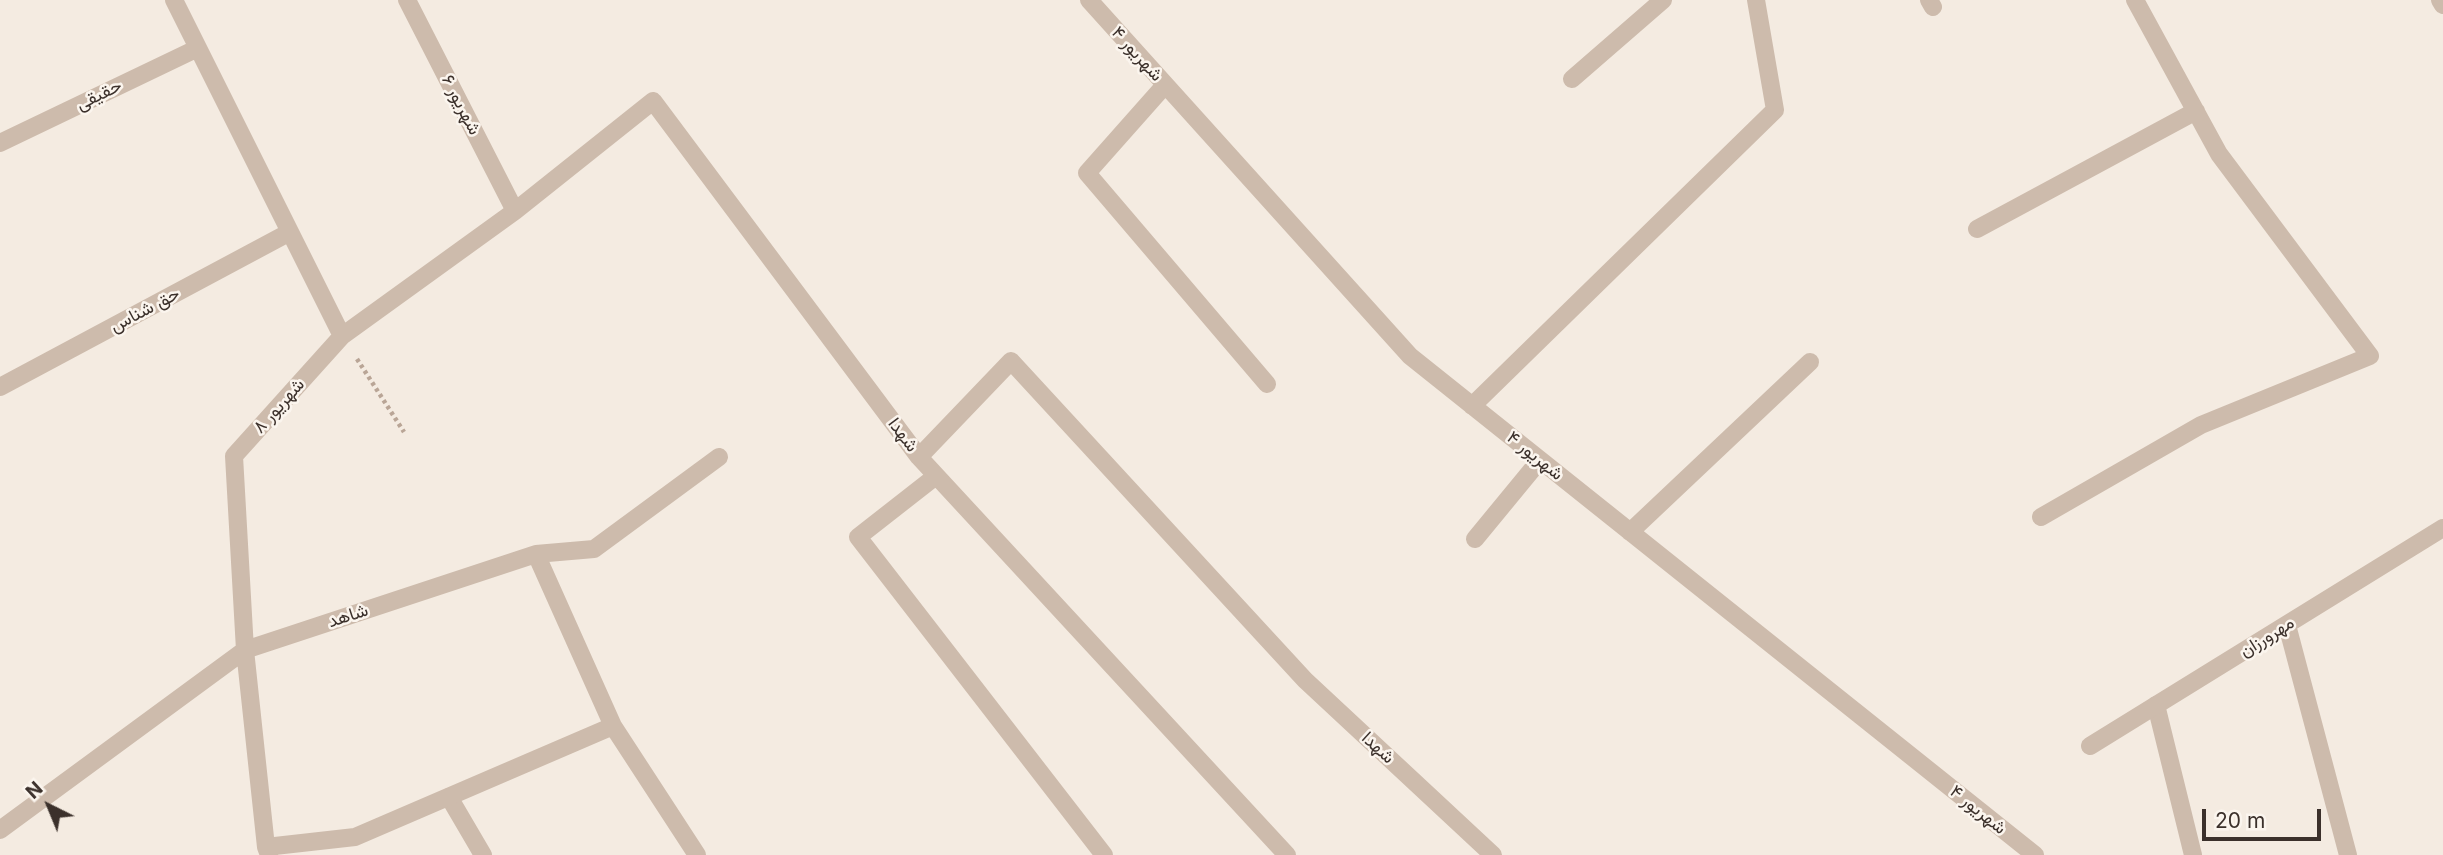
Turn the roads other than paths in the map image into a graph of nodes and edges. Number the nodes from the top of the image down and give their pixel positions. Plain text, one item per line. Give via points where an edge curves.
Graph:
1 (174, 0) edge
2 (407, 0) edge
3 (1089, 0) edge
4 (1663, 0) edge
5 (1756, 0) edge
6 (2135, 0) edge
7 (2440, 0) edge
8 (2443, 5) edge
9 (198, 48) junction
10 (1572, 79) dead end
11 (1165, 85) junction
12 (2196, 111) junction
13 (0, 143) edge
14 (515, 211) junction
15 (1978, 229) dead end
16 (290, 232) junction
17 (342, 336) junction
18 (1810, 362) dead end
19 (1267, 384) dead end
20 (0, 387) edge
21 (1472, 406) junction
22 (719, 457) dead end
23 (919, 457) junction
24 (1540, 460) junction
25 (936, 476) junction
26 (2041, 517) dead end
27 (2443, 528) edge
28 (1630, 532) junction
29 (1475, 539) dead end
30 (536, 554) junction
31 (2287, 625) junction
32 (245, 650) junction
33 (2156, 705) junction
34 (612, 726) junction
35 (2090, 746) dead end
36 (449, 797) junction
37 (0, 830) edge
38 (268, 851) edge
39 (482, 855) edge
40 (697, 855) edge
41 (1104, 855) edge
42 (1287, 855) edge
43 (1493, 855) edge
44 (2035, 855) edge
45 (2193, 855) edge
46 (2348, 855) edge

1 - 9 street
2 - 14 street, شهریور ۶
3 - 11 street, شهریور ۴
4 - 10 street
5 - 21 street via 1775,110
6 - 12 street
7 - 8 street
9 - 13 street, حقیقی
9 - 16 street
11 - 19 street via 1087,173
11 - 21 street, شهریور ۴ via 1409,356
12 - 15 street
12 - 26 street via 2219,154 2370,355 2201,425
14 - 17 street, شهدا
14 - 23 street, شهدا via 653,101
16 - 17 street
16 - 20 street, حق شناس
17 - 32 street, شهریور ۸ via 234,456
18 - 28 street
21 - 24 street, شهریور ۴
22 - 30 street, شاهد via 594,549
23 - 25 street
23 - 43 street, شهدا via 1011,361 1305,680
24 - 28 street, شهریور ۴
24 - 29 street
25 - 41 street via 858,537
25 - 42 street
27 - 31 street, مهرورزان
28 - 44 street, شهریور ۴
30 - 32 street, شاهد
30 - 34 street
31 - 33 street, مهرورزان
31 - 46 street
32 - 37 street, شاهد
32 - 38 street, شهریور ۸
33 - 35 street, مهرورزان
33 - 45 street
34 - 36 street
34 - 40 street
36 - 38 street via 355,837
36 - 39 street

